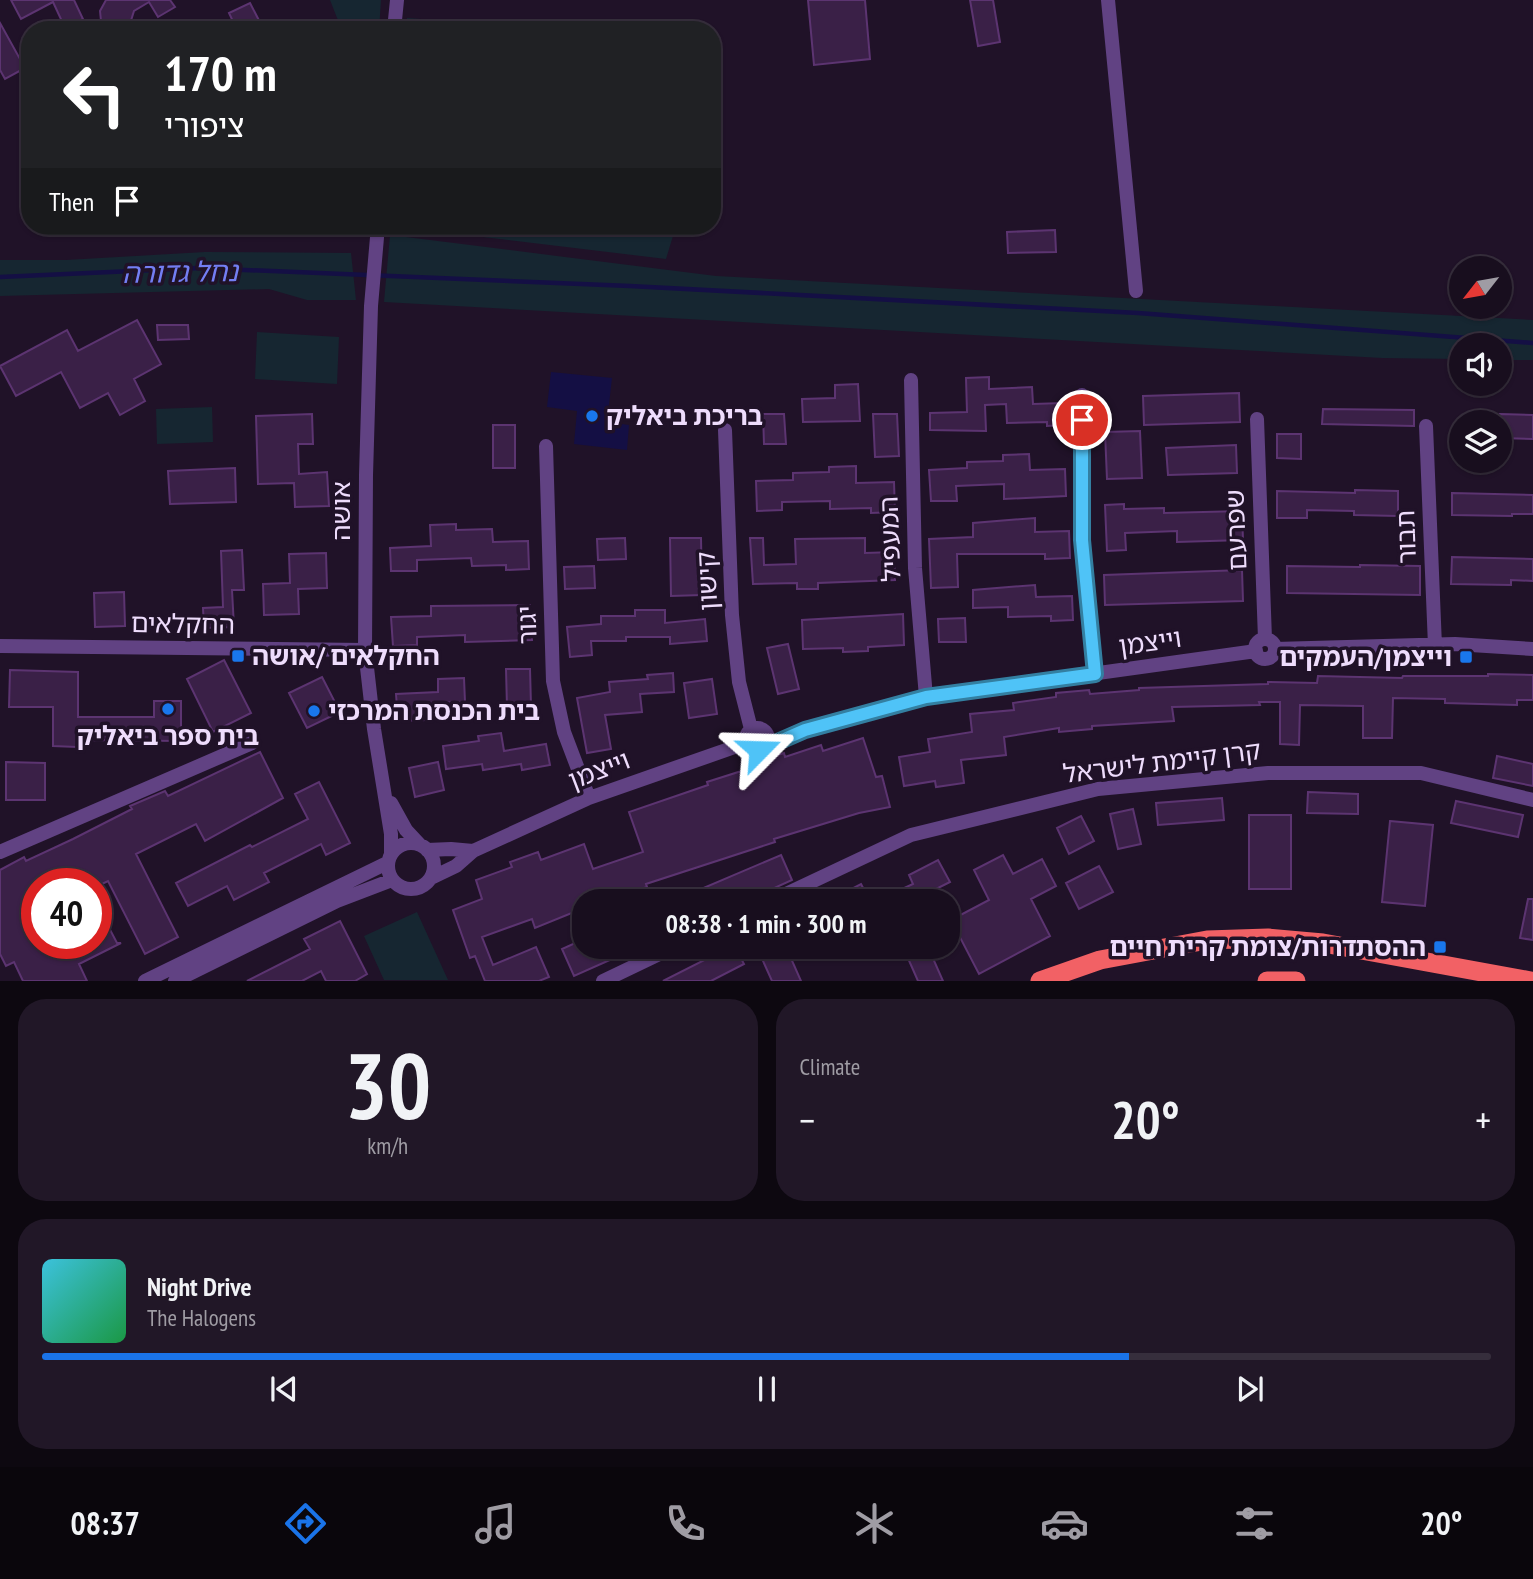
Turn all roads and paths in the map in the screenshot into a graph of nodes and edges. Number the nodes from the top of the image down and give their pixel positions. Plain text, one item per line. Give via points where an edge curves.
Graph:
1 (397, 0) edge
2 (1108, 0) edge
3 (395, 21) edge
4 (377, 235) edge
5 (1136, 291) dead end
6 (911, 380) dead end
7 (1082, 396) dead end
8 (1256, 419) dead end
9 (1426, 426) dead end
10 (725, 430) dead end
11 (546, 446) dead end
12 (0, 646) edge
13 (1435, 646) junction
14 (1265, 647) junction
15 (1533, 649) edge
16 (365, 650) junction
17 (1095, 674) junction
18 (926, 697) junction
19 (757, 729) junction
20 (805, 730) junction
21 (252, 743) dead end
22 (746, 743) junction
23 (765, 746) junction
24 (386, 794) junction
25 (589, 798) junction
26 (1533, 800) edge
27 (424, 847) junction
28 (473, 851) junction
29 (0, 852) edge
30 (389, 858) junction
31 (431, 878) junction
32 (392, 880) junction
33 (796, 889) edge
34 (649, 959) edge
35 (145, 981) edge
36 (175, 981) edge
37 (603, 981) edge
38 (1041, 981) edge
39 (1267, 981) edge
40 (1297, 981) edge
41 (1531, 981) edge

1 - 3 street
2 - 5 street
4 - 16 street, אושה via 370,306
6 - 18 street, המעפיל via 915,568
7 - 17 street via 1082,540
8 - 14 street, שפרעם
9 - 13 street, תבור
10 - 19 street, קישון via 739,682
11 - 25 street, יגור via 553,681 564,732
12 - 16 street, החקלאים
13 - 14 street, וייצמן
13 - 15 street, וייצמן
14 - 17 street, וייצמן
16 - 24 street, אושה
17 - 18 street, וייצמן
18 - 20 street, וייצמן
19 - 20 street, וייצמן
19 - 22 street via 747,733
19 - 23 street via 768,735
20 - 23 street, וייצמן
21 - 29 street
22 - 23 street via 755,750
22 - 25 street, וייצמן
24 - 27 street, אושה via 406,830
24 - 30 street, אושה
25 - 28 street, וייצמן
26 - 33 street, קרן קיימת לישראל via 1421,773 1268,773 1098,789 911,835
27 - 28 street, וייצמן
27 - 30 street via 405,843
27 - 31 street via 433,861
28 - 31 street, וייצמן
30 - 32 street
30 - 35 street
31 - 32 street via 411,889
32 - 36 street via 337,901
34 - 37 street
38 - 41 highway via 1100,960 1207,940 1268,938 1323,943
39 - 40 highway

